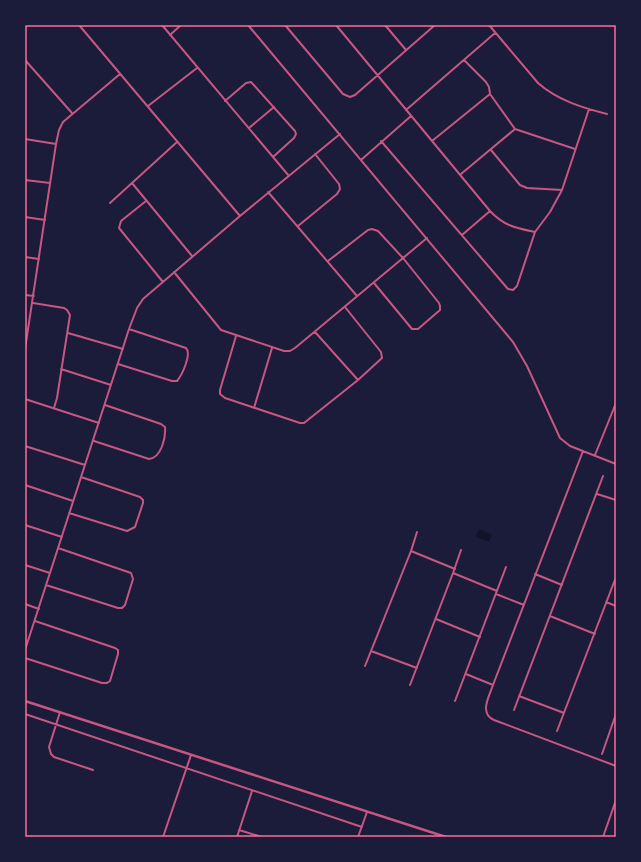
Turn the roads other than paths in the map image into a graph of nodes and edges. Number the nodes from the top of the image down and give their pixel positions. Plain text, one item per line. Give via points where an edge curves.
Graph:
1 (79, 25) edge
2 (162, 25) edge
3 (181, 25) edge
4 (248, 25) edge
5 (285, 25) edge
6 (336, 25) edge
7 (385, 25) edge
8 (435, 25) edge
9 (489, 25) edge
10 (495, 33) junction
11 (170, 35) junction
12 (406, 50) junction
13 (25, 60) edge
14 (464, 60) junction
15 (197, 68) junction
16 (120, 74) junction
17 (378, 75) junction
18 (490, 94) junction
19 (225, 101) junction
20 (147, 107) junction
21 (274, 107) junction
22 (589, 109) junction
23 (406, 110) junction
24 (72, 113) junction
25 (607, 114) dead end
26 (411, 116) junction
27 (248, 128) junction
28 (515, 129) junction
29 (340, 134) junction
30 (25, 139) edge
31 (382, 141) junction
32 (432, 141) junction
33 (177, 142) junction
34 (56, 144) junction
35 (575, 149) junction
36 (490, 150) junction
37 (315, 154) junction
38 (272, 157) junction
39 (361, 160) junction
40 (460, 174) junction
41 (289, 176) junction
42 (25, 180) edge
43 (50, 183) junction
44 (132, 183) junction
45 (562, 190) junction
46 (268, 192) junction
47 (146, 201) junction
48 (110, 203) dead end
49 (490, 211) junction
50 (240, 216) junction
51 (25, 217) edge
52 (45, 220) junction
53 (298, 226) junction
54 (535, 232) junction
55 (462, 235) junction
56 (427, 238) junction
57 (192, 256) junction
58 (25, 257) edge
59 (403, 258) junction
60 (39, 259) junction
61 (328, 262) junction
62 (174, 272) junction
63 (163, 282) junction
64 (374, 283) junction
65 (25, 295) edge
66 (34, 296) junction
67 (357, 296) junction
68 (32, 303) junction
69 (345, 307) junction
70 (129, 329) junction
71 (315, 332) junction
72 (68, 333) junction
73 (26, 334) edge
74 (236, 336) junction
75 (272, 348) junction
76 (25, 349) edge
77 (123, 349) junction
78 (118, 364) junction
79 (61, 370) junction
80 (358, 380) junction
81 (111, 385) junction
82 (25, 399) edge
83 (616, 403) edge
84 (105, 405) junction
85 (54, 408) junction
86 (254, 408) junction
87 (99, 423) junction
88 (93, 441) junction
89 (25, 446) edge
90 (583, 451) junction
91 (595, 456) junction
92 (616, 464) edge
93 (85, 465) junction
94 (603, 476) dead end
95 (81, 477) junction
96 (25, 485) edge
97 (597, 494) junction
98 (616, 500) edge
99 (74, 501) junction
100 (69, 513) junction
101 (25, 525) edge
102 (416, 532) dead end
103 (62, 537) junction
104 (58, 548) junction
105 (461, 550) dead end
106 (410, 551) junction
107 (25, 565) edge
108 (506, 567) dead end
109 (455, 569) junction
110 (50, 573) junction
111 (453, 573) junction
112 (535, 574) junction
113 (616, 577) edge
114 (46, 585) junction
115 (562, 585) junction
116 (497, 591) junction
117 (496, 594) junction
118 (606, 602) junction
119 (25, 604) edge
120 (524, 605) junction
121 (616, 606) edge
122 (39, 609) junction
123 (550, 616) junction
124 (436, 619) junction
125 (35, 621) junction
126 (595, 634) junction
127 (480, 637) junction
128 (26, 644) edge
129 (25, 650) edge
130 (371, 651) junction
131 (25, 658) edge
132 (366, 666) dead end
133 (418, 668) junction
134 (466, 674) junction
135 (410, 685) dead end
136 (493, 685) junction
137 (519, 696) junction
138 (25, 701) edge
139 (455, 701) dead end
140 (514, 710) dead end
141 (60, 712) junction
142 (564, 713) junction
143 (25, 714) edge
144 (616, 714) edge
145 (615, 719) edge
146 (56, 724) junction
147 (557, 731) dead end
148 (602, 754) dead end
149 (191, 755) junction
150 (616, 766) edge
151 (187, 767) junction
152 (92, 770) dead end
153 (252, 791) junction
154 (616, 800) edge
155 (367, 812) junction
156 (362, 827) junction
157 (239, 830) junction
158 (164, 837) edge
159 (237, 837) edge
160 (262, 837) edge
161 (358, 837) edge
162 (446, 837) edge
163 (602, 837) edge

1 - 16 street
2 - 11 street
3 - 11 street
4 - 29 street
5 - 17 street via 343,94 353,96
6 - 17 street
7 - 12 street
8 - 12 street
9 - 10 street
10 - 14 street
10 - 22 street via 544,88
11 - 15 street
12 - 17 street
13 - 24 street
14 - 18 street via 486,82
14 - 23 street
15 - 19 street
15 - 20 street
16 - 20 street
16 - 24 street
17 - 23 street
18 - 28 street
18 - 32 street
19 - 21 street via 250,82
19 - 27 street
20 - 33 street
21 - 27 street
21 - 38 street via 296,134
22 - 25 street
22 - 35 street
23 - 26 street
24 - 34 street via 61,125
26 - 31 street
26 - 32 street
27 - 38 street
28 - 35 street
28 - 36 street
29 - 37 street
29 - 39 street
30 - 34 street
31 - 39 street
31 - 55 street
32 - 40 street
33 - 44 street
33 - 50 street
34 - 43 street
35 - 45 street
36 - 40 street
36 - 45 street via 520,185 527,188
37 - 41 street
37 - 53 street via 339,184 340,190
38 - 41 street
39 - 56 street
40 - 49 street
41 - 46 street
42 - 43 street
43 - 52 street
44 - 47 street
44 - 48 street
45 - 54 street
46 - 50 street
46 - 53 street
47 - 57 street
47 - 63 street via 121,221 119,228
49 - 54 street via 506,224
49 - 55 street
50 - 57 street
51 - 52 street
52 - 60 street
53 - 61 street
54 - 55 street via 517,286 511,290 505,287
56 - 59 street
56 - 90 street via 513,342 527,366 560,438 566,444
57 - 62 street
58 - 60 street
59 - 61 street via 380,232 372,229
59 - 64 street
59 - 64 street via 440,306 440,310 420,328 410,328
60 - 66 street
61 - 67 street
62 - 63 street
62 - 74 street via 216,326
63 - 70 street via 139,304
64 - 67 street
65 - 66 street
66 - 68 street
67 - 69 street
68 - 72 street via 67,310 70,318
68 - 73 street
69 - 71 street
69 - 80 street via 383,355 381,360
70 - 77 street
70 - 78 street via 186,348 189,355 177,381
71 - 75 street via 290,350
71 - 80 street
72 - 77 street
72 - 79 street
73 - 76 street
74 - 75 street
74 - 86 street via 220,394
75 - 86 street
77 - 78 street
78 - 81 street
79 - 81 street
79 - 85 street
80 - 86 street via 304,423
81 - 84 street
82 - 85 street
83 - 91 street
84 - 87 street
84 - 88 street via 161,424 166,432 159,453 153,459
85 - 87 street
87 - 88 street
88 - 93 street
89 - 93 street
90 - 91 street
90 - 112 street
91 - 92 street
93 - 95 street
94 - 97 street
95 - 99 street
95 - 100 street via 140,497 143,503 135,527 127,531
96 - 99 street
97 - 98 street
97 - 115 street
99 - 100 street
100 - 103 street
101 - 103 street
102 - 106 street
103 - 104 street
104 - 110 street
104 - 114 street via 131,573 133,579 125,606 118,608
105 - 109 street
106 - 109 street
106 - 130 street
107 - 110 street
108 - 116 street
109 - 111 street
110 - 114 street
111 - 116 street
111 - 124 street
112 - 115 street
112 - 120 street
113 - 118 street
114 - 122 street
115 - 123 street
116 - 117 street
117 - 120 street
117 - 127 street
118 - 121 street
118 - 126 street
119 - 122 street
120 - 136 street
122 - 125 street
123 - 126 street
123 - 137 street
124 - 127 street
124 - 133 street
125 - 128 street
125 - 131 street via 115,648 118,654 110,681 107,683
126 - 142 street
127 - 134 street
128 - 129 street
130 - 132 street
130 - 133 street
133 - 135 street
134 - 136 street
134 - 139 street
136 - 150 street via 485,706 489,718
137 - 140 street
137 - 142 street
138 - 141 street
141 - 146 street
141 - 149 street
142 - 147 street
143 - 146 street
144 - 145 street
145 - 148 street
146 - 151 street
146 - 152 street via 49,747 51,754
149 - 151 street
149 - 155 street
151 - 153 street
151 - 158 street
153 - 156 street
153 - 157 street
154 - 163 street
155 - 156 street
155 - 162 street
156 - 161 street
157 - 159 street
157 - 160 street

